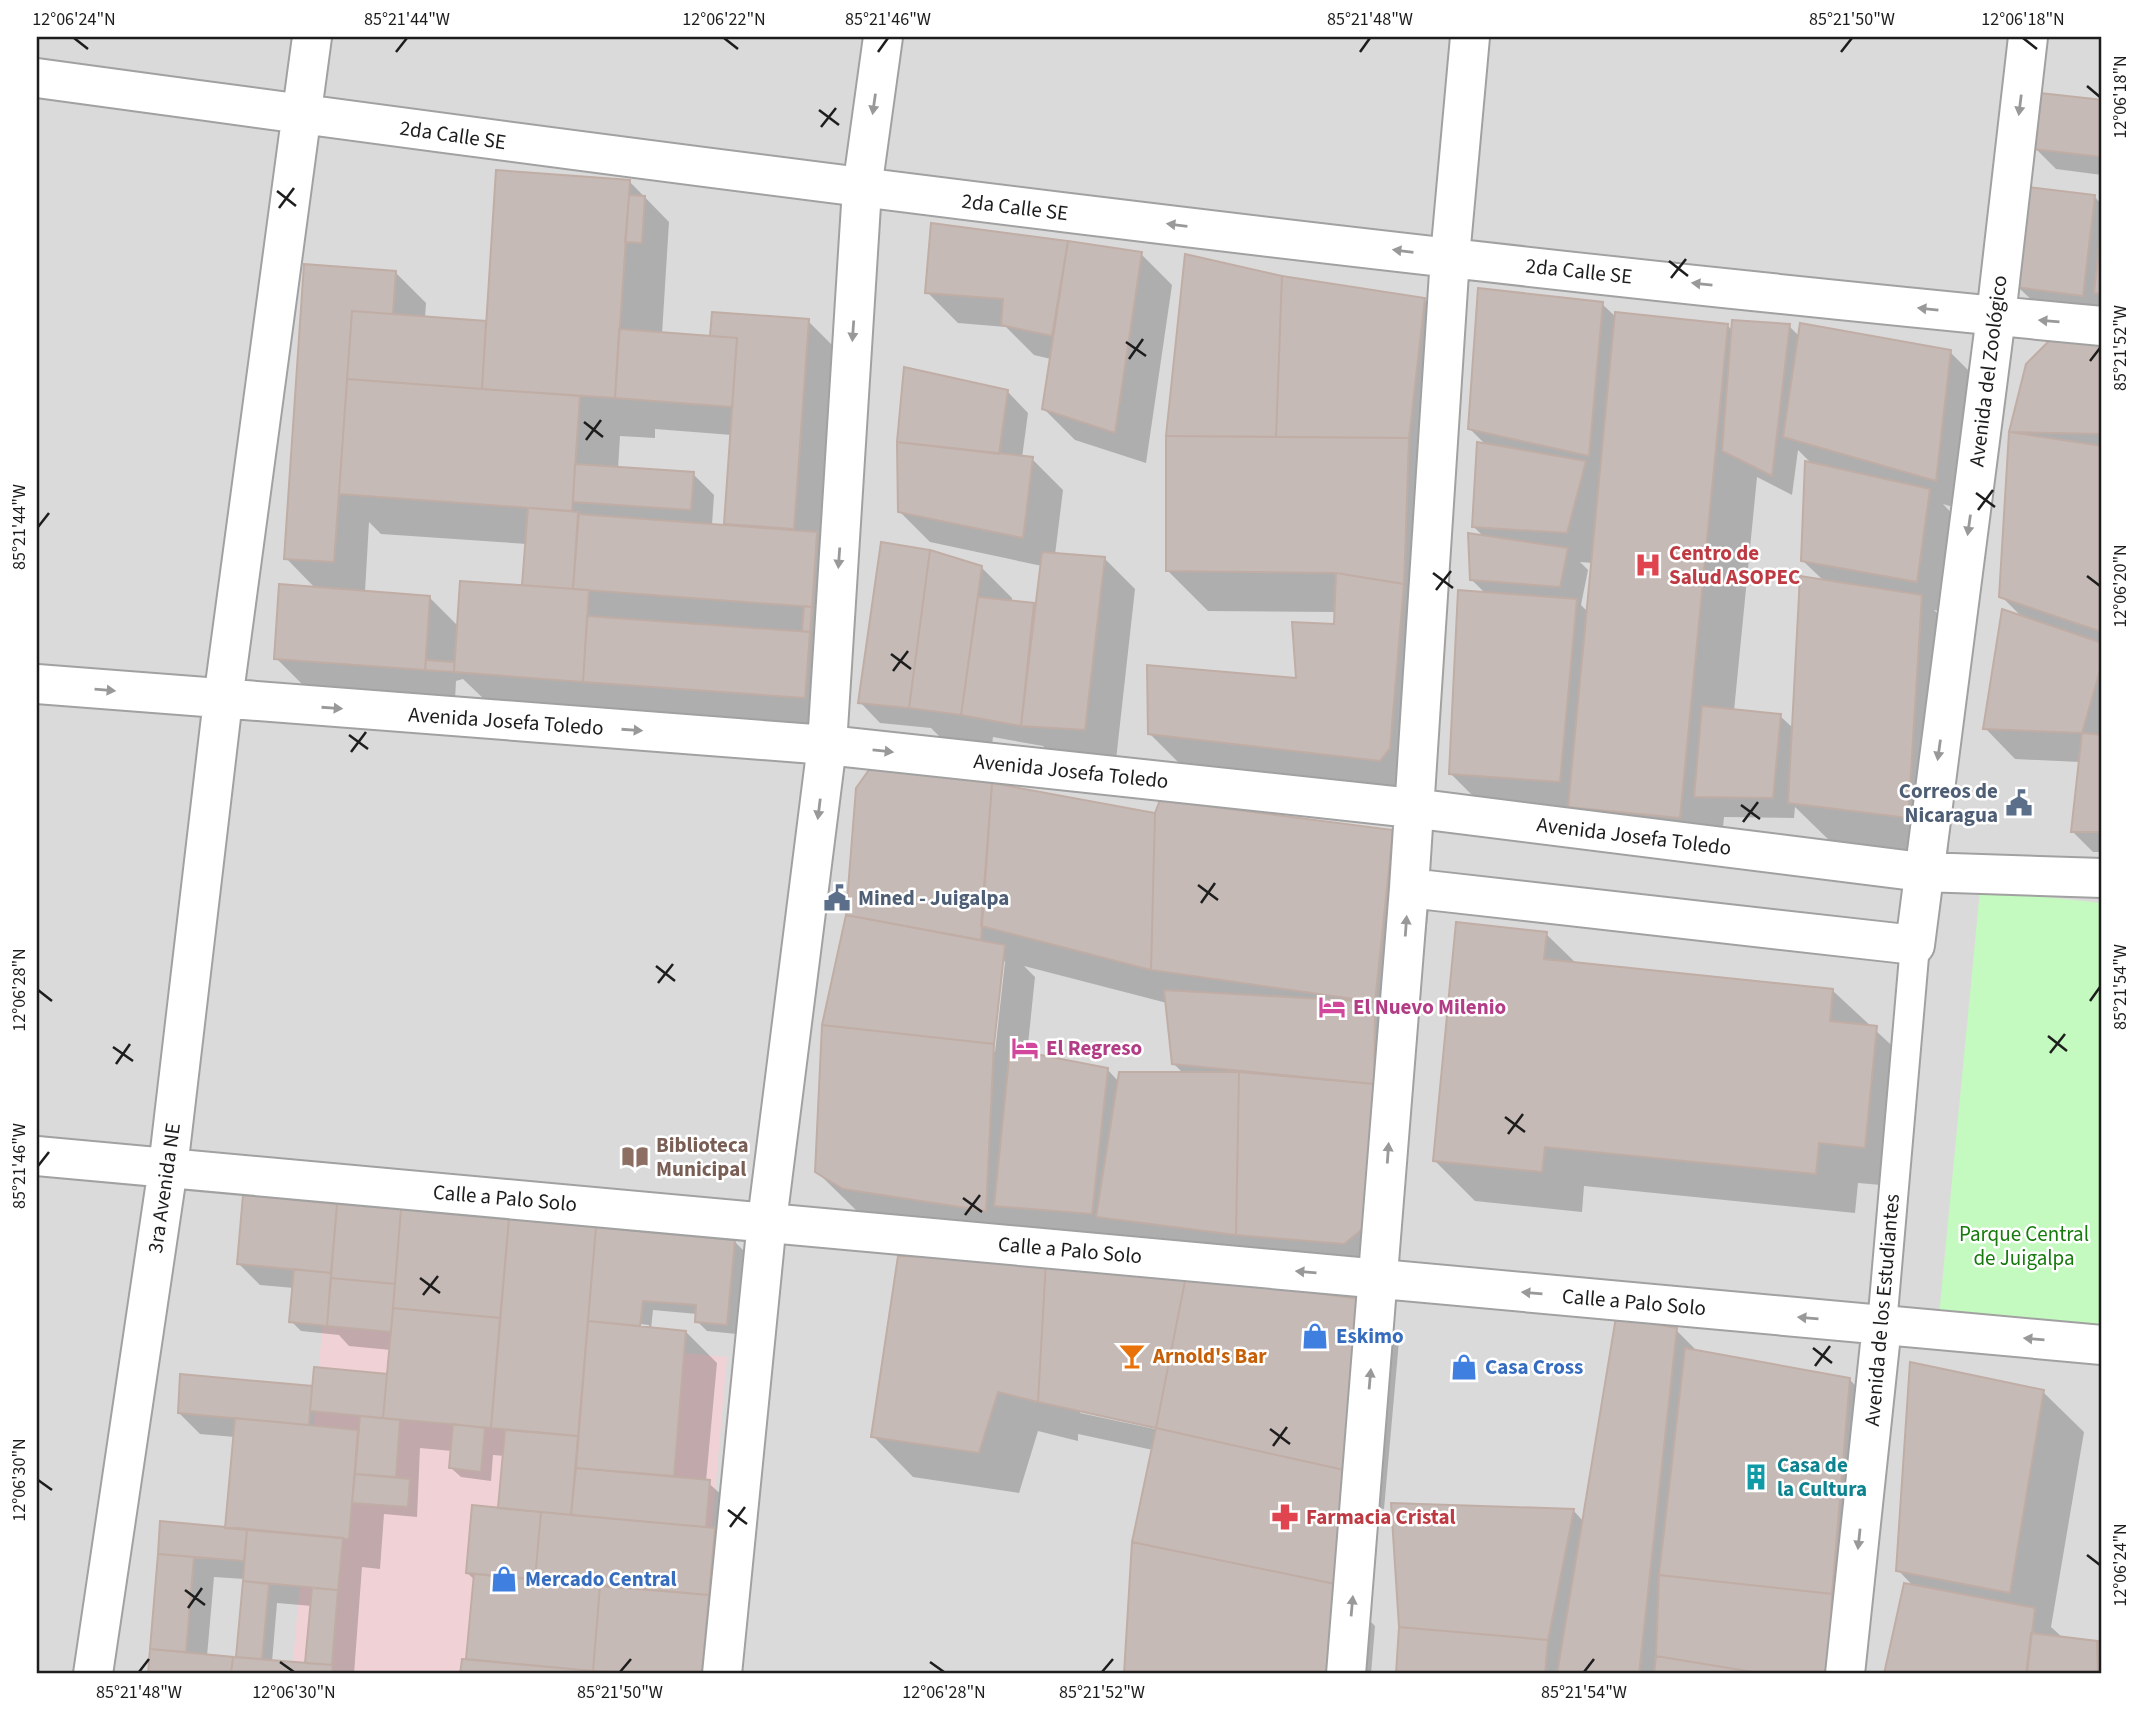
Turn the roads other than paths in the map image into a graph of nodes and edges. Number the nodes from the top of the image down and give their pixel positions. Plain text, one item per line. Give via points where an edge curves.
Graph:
1 (312, 37) edge
2 (883, 37) edge
3 (1470, 37) edge
4 (2028, 37) edge
5 (37, 78) edge
6 (302, 115) junction
7 (862, 189) junction
8 (1450, 257) junction
9 (1996, 316) junction
10 (2102, 326) edge
11 (37, 684) edge
12 (223, 700) junction
13 (827, 744) junction
14 (1412, 808) junction
15 (1923, 872) junction
16 (2102, 878) edge
17 (1409, 888) junction
18 (1915, 944) junction
19 (37, 1156) edge
20 (167, 1168) junction
21 (767, 1221) junction
22 (1378, 1279) junction
23 (1882, 1325) junction
24 (2102, 1345) edge
25 (93, 1674) edge
26 (722, 1674) edge
27 (1346, 1674) edge
28 (1845, 1674) edge

1 - 6 street, 3ra Avenida NE
2 -> 7 street
3 - 8 street
4 -> 9 street, Avenida del Zoológico
5 - 6 street, 2da Calle SE
6 - 7 street, 2da Calle SE
6 - 12 street, 3ra Avenida NE
8 -> 7 street, 2da Calle SE
7 -> 13 street
9 -> 8 street, 2da Calle SE
8 - 14 street
10 -> 9 street, 2da Calle SE
9 -> 15 street, Avenida del Zoológico
11 -> 12 street, Avenida Josefa Toledo
12 -> 13 street, Avenida Josefa Toledo
12 - 20 street, 3ra Avenida NE
13 -> 14 street, Avenida Josefa Toledo
13 -> 21 street
14 - 15 street, Avenida Josefa Toledo
14 - 17 street
15 - 16 street, Avenida Josefa Toledo
15 - 18 street, Avenida del Zoológico
17 - 18 street
22 -> 17 street
18 - 23 street, Avenida de los Estudiantes
19 - 20 street, Calle a Palo Solo
20 - 21 street, Calle a Palo Solo
20 - 25 street, 3ra Avenida NE
22 -> 21 street, Calle a Palo Solo
21 - 26 street
23 -> 22 street, Calle a Palo Solo
27 -> 22 street
24 -> 23 street, Calle a Palo Solo
23 -> 28 street, Avenida de los Estudiantes

